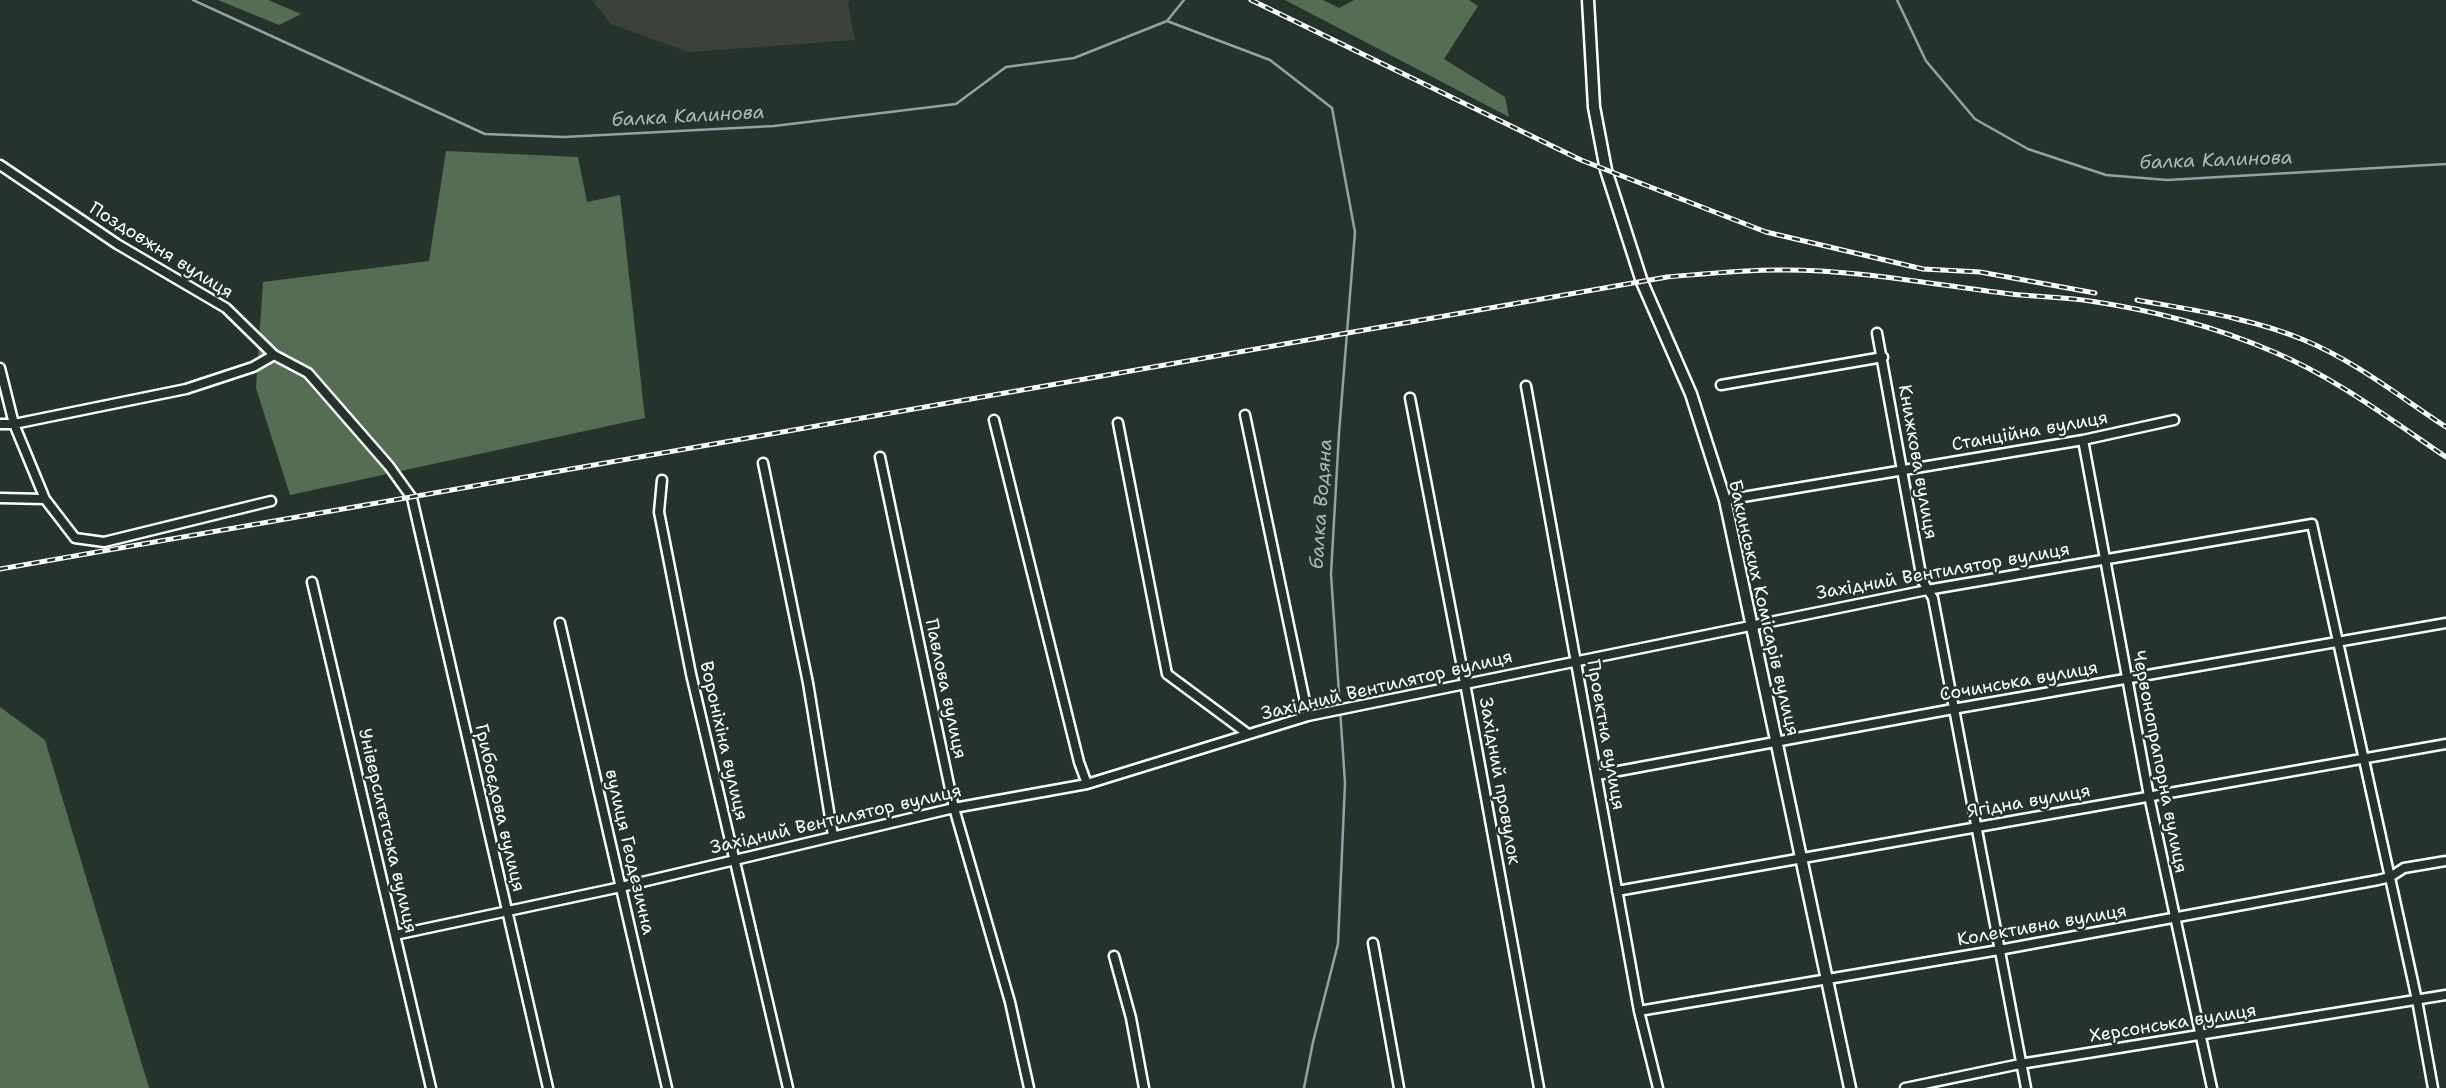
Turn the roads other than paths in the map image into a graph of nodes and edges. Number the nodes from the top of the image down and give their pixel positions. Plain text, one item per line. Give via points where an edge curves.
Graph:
1 (1588, 0) edge
2 (0, 165) edge
3 (1877, 333) dead end
4 (274, 355) junction
5 (1883, 357) junction
6 (0, 368) edge
7 (1721, 384) dead end
8 (1526, 386) dead end
9 (1410, 398) dead end
10 (1245, 415) dead end
11 (994, 420) dead end
12 (2174, 420) dead end
13 (1118, 423) dead end
14 (0, 424) edge
15 (14, 424) junction
16 (2083, 440) junction
17 (880, 457) dead end
18 (763, 463) dead end
19 (1903, 471) junction
20 (662, 480) dead end
21 (0, 498) edge
22 (45, 499) junction
23 (1726, 500) junction
24 (271, 501) dead end
25 (419, 536) joint
26 (2105, 559) junction
27 (312, 582) dead end
28 (1927, 590) junction
29 (2446, 623) edge
30 (561, 624) dead end
31 (1752, 624) junction
32 (2339, 642) junction
33 (1575, 660) junction
34 (2128, 680) junction
35 (1465, 683) junction
36 (1954, 709) junction
37 (1308, 716) junction
38 (1248, 734) junction
39 (1777, 742) junction
40 (2446, 744) edge
41 (2364, 759) junction
42 (1597, 775) junction
43 (1087, 784) junction
44 (2149, 796) junction
45 (954, 808) junction
46 (1976, 827) junction
47 (834, 836) junction
48 (1801, 858) junction
49 (733, 859) junction
50 (2446, 861) edge
51 (2390, 877) junction
52 (621, 887) junction
53 (1617, 891) junction
54 (507, 912) junction
55 (2173, 918) junction
56 (395, 935) junction
57 (1373, 943) dead end
58 (1999, 950) junction
59 (1114, 956) dead end
60 (1827, 980) junction
61 (2446, 995) edge
62 (2417, 1000) junction
63 (1639, 1011) junction
64 (2200, 1036) junction
65 (2020, 1065) junction
66 (431, 1088) edge
67 (548, 1088) edge
68 (667, 1088) edge
69 (788, 1088) edge
70 (1029, 1088) edge
71 (1144, 1088) edge
72 (1399, 1088) edge
73 (1539, 1088) edge
74 (1658, 1088) edge
75 (1850, 1088) edge
76 (1905, 1088) edge
77 (2026, 1088) edge
78 (2211, 1088) edge
79 (2433, 1088) edge

1 - 23 street, Бакинських Комісарів вулиця via 1594,107 1606,170 1642,282 1691,394
2 - 4 street, Поздовжня вулиця via 117,244 226,308
3 - 5 street, Книжкова вулиця
4 - 15 street via 253,367 186,389
4 - 25 street, Поздовжня вулиця via 308,373 389,466 412,498
5 - 7 street
5 - 19 street, Книжкова вулиця
6 - 15 street
8 - 33 street, Проектна вулиця
9 - 35 street, Західний провулок
10 - 37 street
11 - 43 street
12 - 16 street, Станційна вулиця
13 - 38 street via 1167,674
14 - 15 street
15 - 22 street
16 - 19 street, Станційна вулиця
16 - 26 street, Червонопрапорна вулиця
17 - 45 street, Павлова вулиця
18 - 47 street
19 - 23 street, Станційна вулиця
19 - 28 street, Книжкова вулиця
20 - 49 street, Вороніхіна вулиця via 659,512
21 - 22 street
22 - 24 street via 75,538 104,542
23 - 31 street, Бакинських Комісарів вулиця
25 - 54 street, Грибоєдова вулиця
26 - 28 street, Західний Вентилятор вулиця
26 - 32 street, Західний Вентилятор вулиця via 2312,524
26 - 34 street, Червонопрапорна вулиця
27 - 56 street, Університетська вулиця
28 - 31 street, Західний Вентилятор вулиця
28 - 36 street, Книжкова вулиця via 1933,598
29 - 32 street, Сочинська вулиця
30 - 52 street, вулиця Геодезична
31 - 33 street, Західний Вентилятор вулиця
31 - 39 street, Бакинських Комісарів вулиця
32 - 34 street, Сочинська вулиця
32 - 41 street
33 - 35 street, Західний Вентилятор вулиця
33 - 42 street, Проектна вулиця
34 - 36 street, Сочинська вулиця
34 - 44 street, Червонопрапорна вулиця
35 - 37 street, Західний Вентилятор вулиця
35 - 73 street, Західний провулок
36 - 39 street, Сочинська вулиця
36 - 46 street, Книжкова вулиця
37 - 38 street, Західний Вентилятор вулиця
38 - 43 street, Західний Вентилятор вулиця
39 - 42 street, Сочинська вулиця
39 - 48 street, Бакинських Комісарів вулиця
40 - 41 street, Ягідна вулиця
41 - 44 street, Ягідна вулиця
41 - 51 street
42 - 53 street, Проектна вулиця
43 - 45 street, Західний Вентилятор вулиця
44 - 46 street, Ягідна вулиця
44 - 55 street, Червонопрапорна вулиця
45 - 47 street, Західний Вентилятор вулиця
45 - 70 street, Павлова вулиця via 1010,1002
46 - 48 street, Ягідна вулиця
46 - 58 street, Книжкова вулиця
47 - 49 street, Західний Вентилятор вулиця
48 - 53 street, Ягідна вулиця
48 - 60 street, Бакинських Комісарів вулиця
49 - 52 street, Західний Вентилятор вулиця
49 - 69 street, Вороніхіна вулиця
50 - 51 street, Колективна вулиця via 2403,868
51 - 55 street, Колективна вулиця
51 - 62 street
52 - 54 street, Західний Вентилятор вулиця
52 - 68 street, вулиця Геодезична
53 - 63 street, Проектна вулиця
54 - 56 street, Західний Вентилятор вулиця
54 - 67 street, Грибоєдова вулиця
55 - 58 street, Колективна вулиця
55 - 64 street, Червонопрапорна вулиця
56 - 66 street, Університетська вулиця
57 - 72 street
58 - 60 street, Колективна вулиця
58 - 65 street, Книжкова вулиця
59 - 71 street
60 - 63 street, Колективна вулиця
60 - 75 street, Бакинських Комісарів вулиця
61 - 62 street, Херсонська вулиця
62 - 64 street, Херсонська вулиця
62 - 79 street
63 - 74 street, Проектна вулиця
64 - 65 street, Херсонська вулиця
64 - 78 street, Червонопрапорна вулиця
65 - 76 street, Херсонська вулиця
65 - 77 street, Книжкова вулиця

